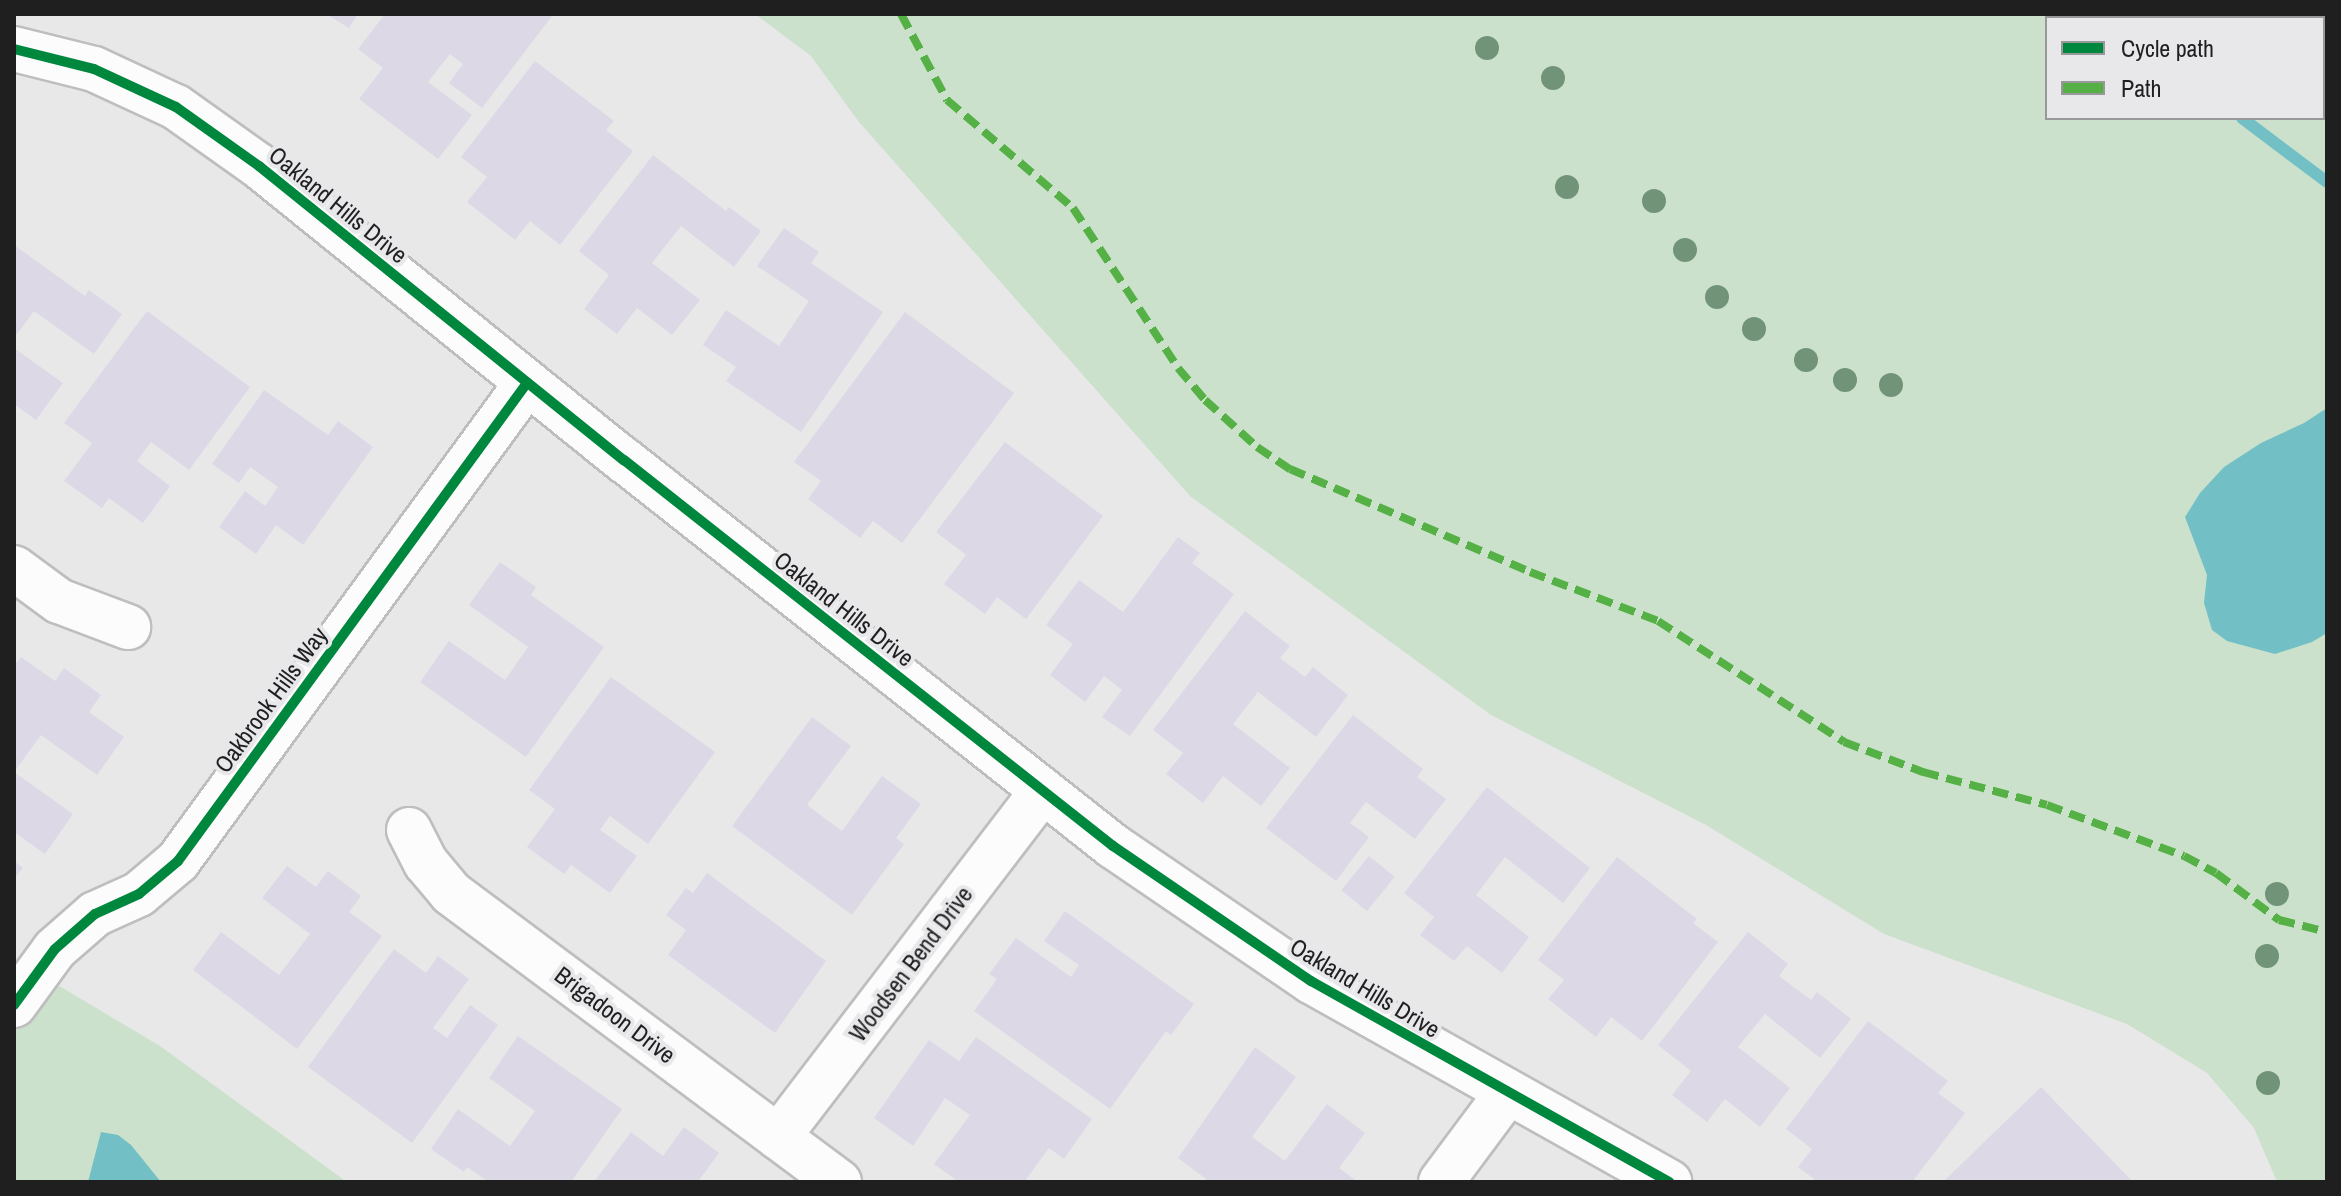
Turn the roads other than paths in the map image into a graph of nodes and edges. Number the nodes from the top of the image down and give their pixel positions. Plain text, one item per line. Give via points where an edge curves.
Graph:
1 (14, 49) edge
2 (527, 383) junction
3 (14, 568) edge
4 (128, 627) dead end
5 (1043, 791) junction
6 (409, 830) dead end
7 (14, 1005) edge
8 (1508, 1092) junction
9 (778, 1137) junction
10 (839, 1182) edge
11 (1441, 1182) edge
12 (1669, 1182) edge

1 - 2 street, Oakland Hills Drive via 94,69 176,107 259,166
2 - 5 street, Oakland Hills Drive
2 - 7 street, Oakbrook Hills Way via 178,861 139,894 95,914 55,949
3 - 4 street via 59,601
5 - 8 street, Oakland Hills Drive via 1262,949
5 - 9 street, Woodsen Bend Drive
6 - 9 street, Brigadoon Drive via 426,863 451,893
8 - 11 street
8 - 12 street, Oakland Hills Drive
9 - 10 street, Brigadoon Drive

